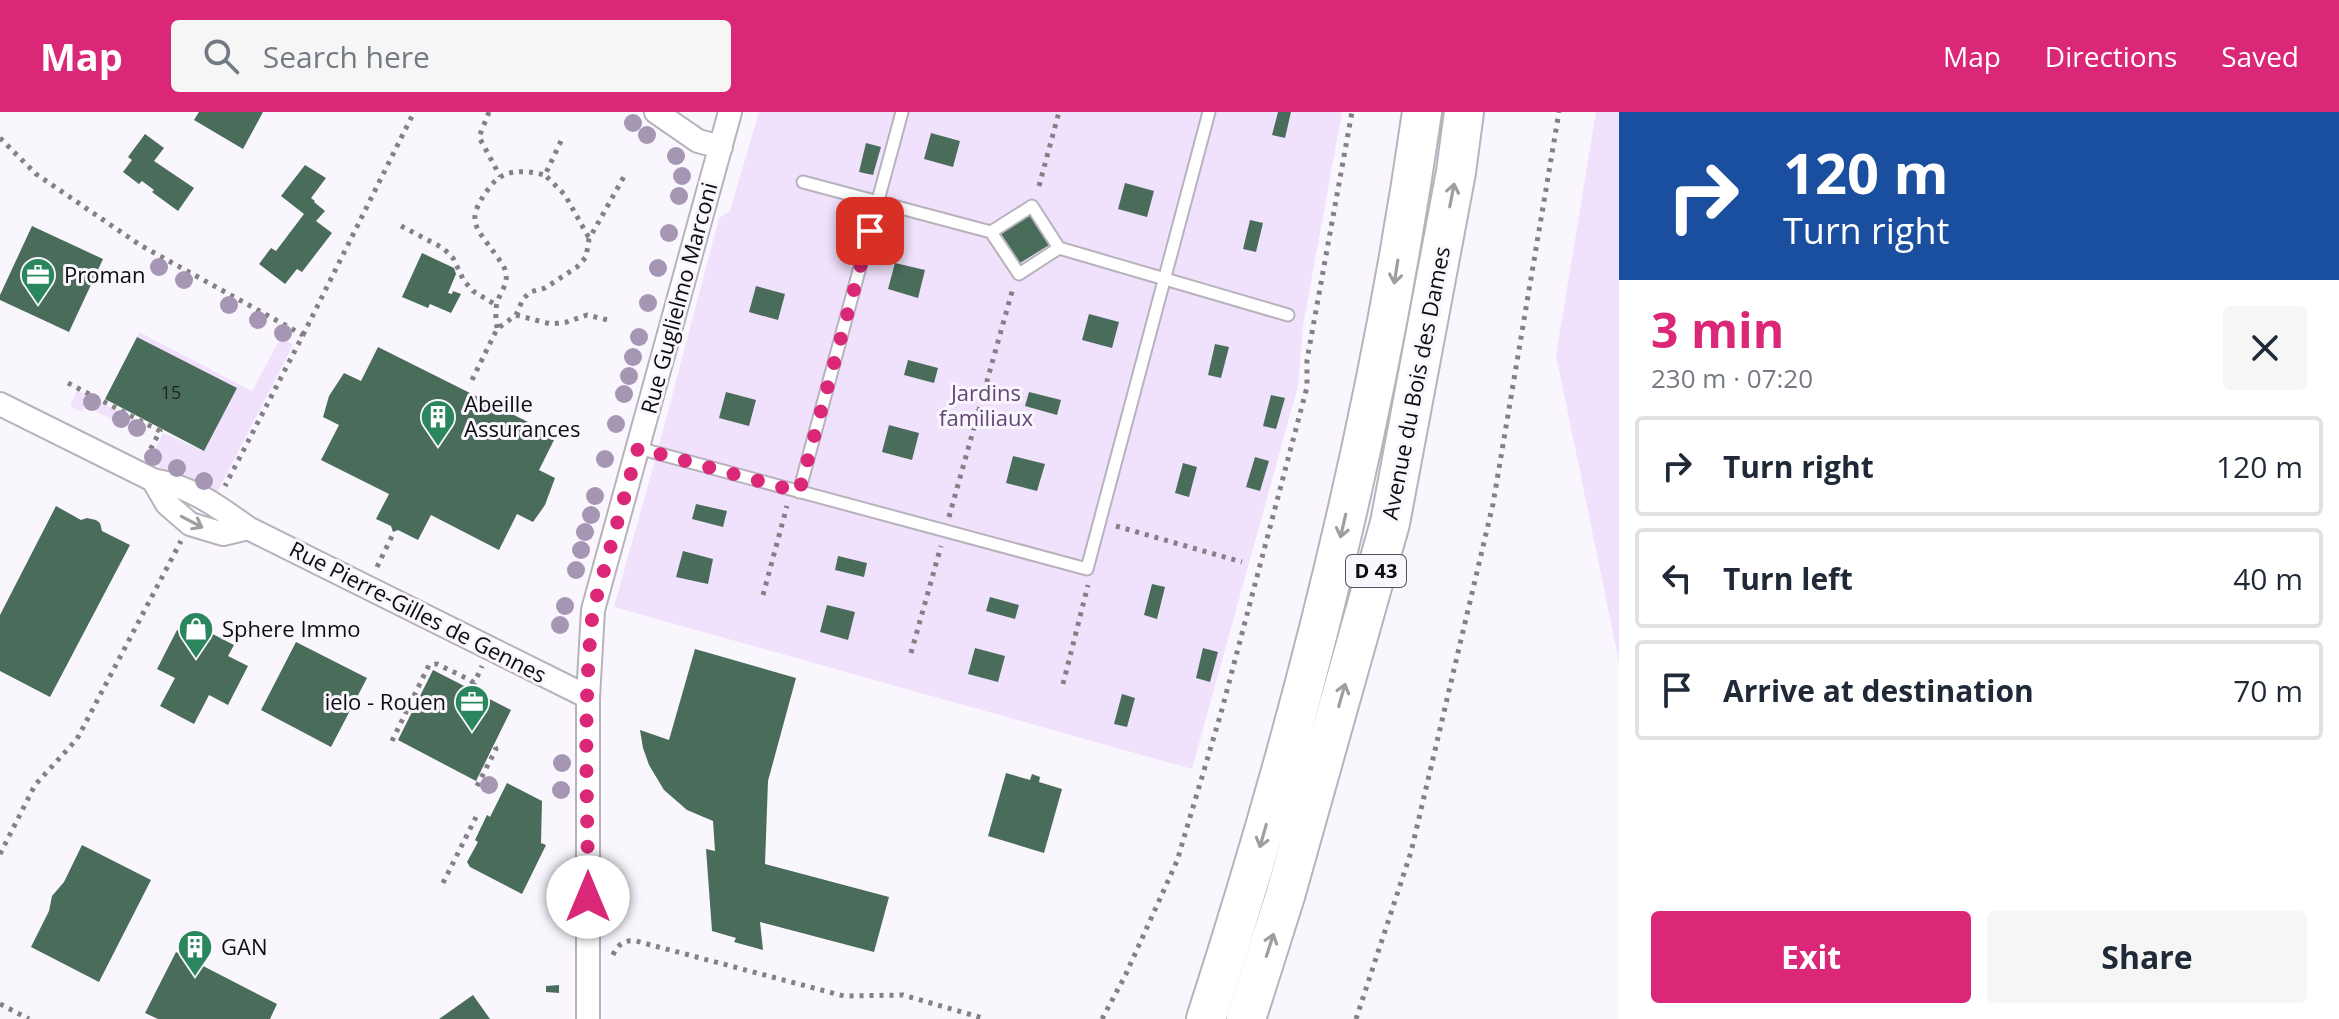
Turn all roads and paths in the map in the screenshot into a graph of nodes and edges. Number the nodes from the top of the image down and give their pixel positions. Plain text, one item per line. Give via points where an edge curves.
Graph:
1 (414, 112) edge
2 (489, 112) edge
3 (656, 112) edge
4 (730, 112) edge
5 (902, 112) edge
6 (1059, 112) edge
7 (1209, 112) edge
8 (1352, 112) edge
9 (1422, 112) edge
10 (1464, 112) edge
11 (1559, 112) edge
12 (0, 138) edge
13 (561, 141) dead end
14 (721, 147) junction
15 (626, 173) dead end
16 (545, 175) junction
17 (500, 176) junction
18 (803, 182) dead end
19 (1039, 186) dead end
20 (877, 202) junction
21 (401, 226) dead end
22 (991, 232) junction
23 (589, 239) junction
24 (1059, 248) junction
25 (1166, 279) junction
26 (1013, 286) dead end
27 (496, 305) junction
28 (516, 315) junction
29 (1288, 315) dead end
30 (612, 321) dead end
31 (497, 329) junction
32 (303, 335) junction
33 (472, 380) dead end
34 (68, 383) dead end
35 (0, 404) edge
36 (638, 448) junction
37 (146, 476) junction
38 (795, 491) junction
39 (221, 494) dead end
40 (1100, 522) junction
41 (945, 531) junction
42 (186, 533) dead end
43 (393, 534) dead end
44 (1242, 562) dead end
45 (1087, 569) junction
46 (367, 586) junction
47 (763, 595) dead end
48 (911, 653) dead end
49 (482, 666) dead end
50 (1063, 684) dead end
51 (588, 697) junction
52 (392, 741) dead end
53 (494, 745) dead end
54 (477, 786) dead end
55 (476, 817) dead end
56 (0, 854) edge
57 (443, 883) dead end
58 (612, 963) dead end
59 (0, 1004) edge
60 (29, 1019) edge
61 (588, 1019) edge
62 (986, 1019) edge
63 (1102, 1019) edge
64 (1206, 1019) edge
65 (1246, 1019) edge
66 (1356, 1019) edge

1 - 32 path
2 - 17 path via 479,137
3 - 14 street via 698,141
4 - 14 street, Rue Guglielmo Marconi
5 - 20 lane
6 - 19 path
7 - 25 lane
8 - 63 path via 1307,360 1307,387 1221,713 1177,861
9 -> 64 highway, Avenue du Bois des Dames / D 43 via 1367,425 1335,562 1285,761
65 -> 10 highway, Avenue du Bois des Dames / D 43 via 1390,523
11 - 66 path via 1493,504 1411,852
12 - 32 path via 36,174 140,245
13 - 16 path
14 - 36 street, Rue Guglielmo Marconi
15 - 23 path
16 - 17 path via 519,171
16 - 23 path via 565,195
17 - 27 path via 475,209 475,223 507,273
18 - 20 lane
20 - 22 lane
20 - 38 lane
21 - 27 path via 443,248 473,291
22 - 24 lane via 1019,274
22 - 24 lane via 1032,206
23 - 28 path via 586,257 577,267 530,292
24 - 25 lane
25 - 29 lane
25 - 40 lane
26 - 41 path
27 - 31 path
28 - 30 path via 551,324 587,315
28 - 31 path
31 - 33 path
32 - 39 path
34 - 37 path via 161,430
35 - 37 street, Rue Pierre-Gilles de Gennes
36 - 38 lane
36 - 51 street, Rue Guglielmo Marconi via 593,610
37 - 46 street, Rue Pierre-Gilles de Gennes via 190,524 223,534 248,528
38 - 41 lane
38 - 47 path
40 - 44 path
40 - 45 lane
41 - 45 lane
41 - 48 path
42 - 56 path via 77,739 35,785
43 - 46 path
45 - 50 path
46 - 51 street, Rue Pierre-Gilles de Gennes
49 - 52 path via 472,688 470,680 429,665
51 - 61 street, Rue Guglielmo Marconi
53 - 54 path
55 - 57 path
58 - 62 path via 617,947 636,941 844,996 903,995
59 - 60 path

